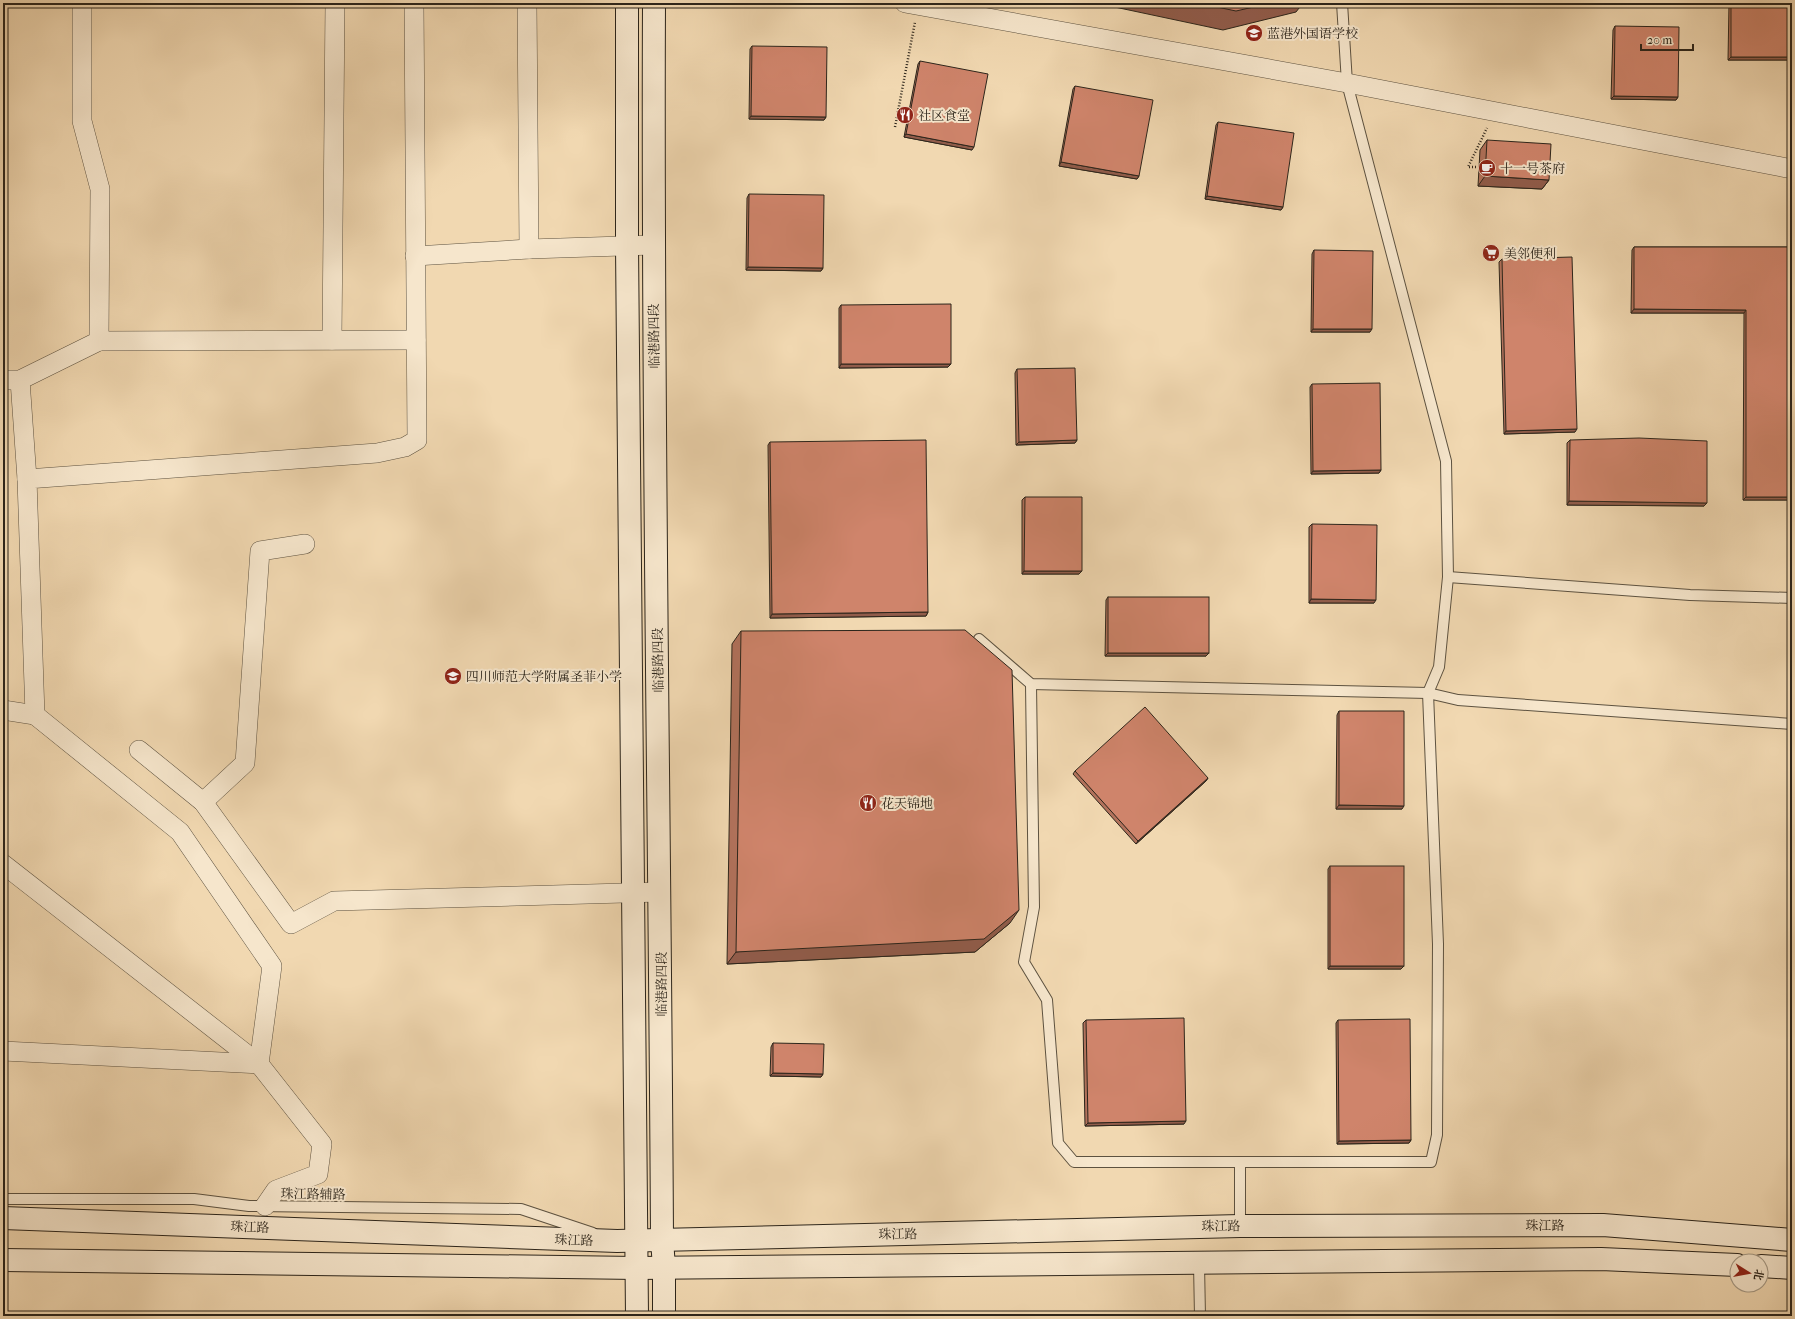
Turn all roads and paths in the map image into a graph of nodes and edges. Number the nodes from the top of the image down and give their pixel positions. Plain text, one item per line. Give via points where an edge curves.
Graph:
1 (82, 3) edge
2 (335, 3) edge
3 (414, 3) edge
4 (527, 3) edge
5 (627, 3) edge
6 (654, 3) edge
7 (1342, 3) edge
8 (912, 4) edge
9 (1347, 83) junction
10 (1495, 112) junction
11 (895, 127) dead end
12 (1479, 167) dead end
13 (1792, 169) edge
14 (653, 245) junction
15 (627, 246) junction
16 (529, 249) junction
17 (415, 256) junction
18 (332, 340) junction
19 (416, 340) junction
20 (99, 341) junction
21 (12, 380) edge
22 (27, 479) junction
23 (305, 544) dead end
24 (1448, 577) junction
25 (1792, 598) edge
26 (979, 639) dead end
27 (1030, 684) junction
28 (1428, 693) junction
29 (3, 710) edge
30 (35, 716) junction
31 (1792, 724) edge
32 (139, 750) dead end
33 (203, 802) junction
34 (3, 864) edge
35 (660, 892) junction
36 (634, 893) junction
37 (3, 1051) edge
38 (259, 1064) junction
39 (1240, 1162) junction
40 (3, 1199) edge
41 (265, 1206) junction
42 (3, 1218) edge
43 (1240, 1226) junction
44 (662, 1240) junction
45 (1792, 1240) edge
46 (627, 1241) junction
47 (3, 1260) edge
48 (1199, 1264) junction
49 (1729, 1265) edge
50 (664, 1267) junction
51 (1769, 1267) edge
52 (636, 1268) junction
53 (1792, 1268) edge
54 (637, 1316) edge
55 (664, 1316) edge
56 (1200, 1316) edge

1 - 20 street via 82,121 100,189
2 - 18 street
3 - 17 street
4 - 16 street
5 - 15 main road, 临港路四段
6 - 14 main road, 临港路四段
7 - 9 lane
8 - 9 street
8 - 11 path
9 - 10 street
9 - 24 lane via 1446,461
10 - 12 path via 1468,167
10 - 13 street
14 - 15 street
14 - 35 main road, 临港路四段
15 - 16 street
15 - 36 main road, 临港路四段
16 - 17 street
17 - 19 street
18 - 19 street
18 - 20 street
19 - 22 street via 416,440 405,447 377,453
20 - 21 street
21 - 22 street
22 - 30 street
23 - 33 street via 260,551 245,763
24 - 25 lane via 1690,595
24 - 28 lane via 1439,667
26 - 27 lane
27 - 28 lane
27 - 39 lane via 1034,907 1024,962 1047,1000 1058,1143 1074,1162
28 - 31 lane via 1458,700
28 - 39 lane via 1438,944 1437,1135 1431,1162
29 - 30 street
30 - 38 street via 180,832 272,966
32 - 33 street
33 - 36 street via 291,924 334,902
34 - 38 street
35 - 36 street
35 - 44 main road, 临港路四段
36 - 46 main road, 临港路四段
37 - 38 street
38 - 41 street via 322,1144 318,1174 276,1190
39 - 43 lane
40 - 41 lane, 珠江路辅路 via 194,1199
41 - 46 lane, 珠江路辅路 via 521,1209
42 - 46 main road, 珠江路
43 - 44 main road, 珠江路
43 - 45 main road, 珠江路 via 1603,1225
44 - 46 main road, 珠江路
44 - 50 main road, 临港路四段
46 - 52 main road, 临港路四段
47 - 52 main road, 珠江路
48 - 49 main road, 珠江路 via 1601,1259
48 - 50 main road, 珠江路
48 - 56 lane
50 - 52 main road, 珠江路
50 - 55 main road, 临港路四段
51 - 53 main road
52 - 54 main road, 临港路四段

